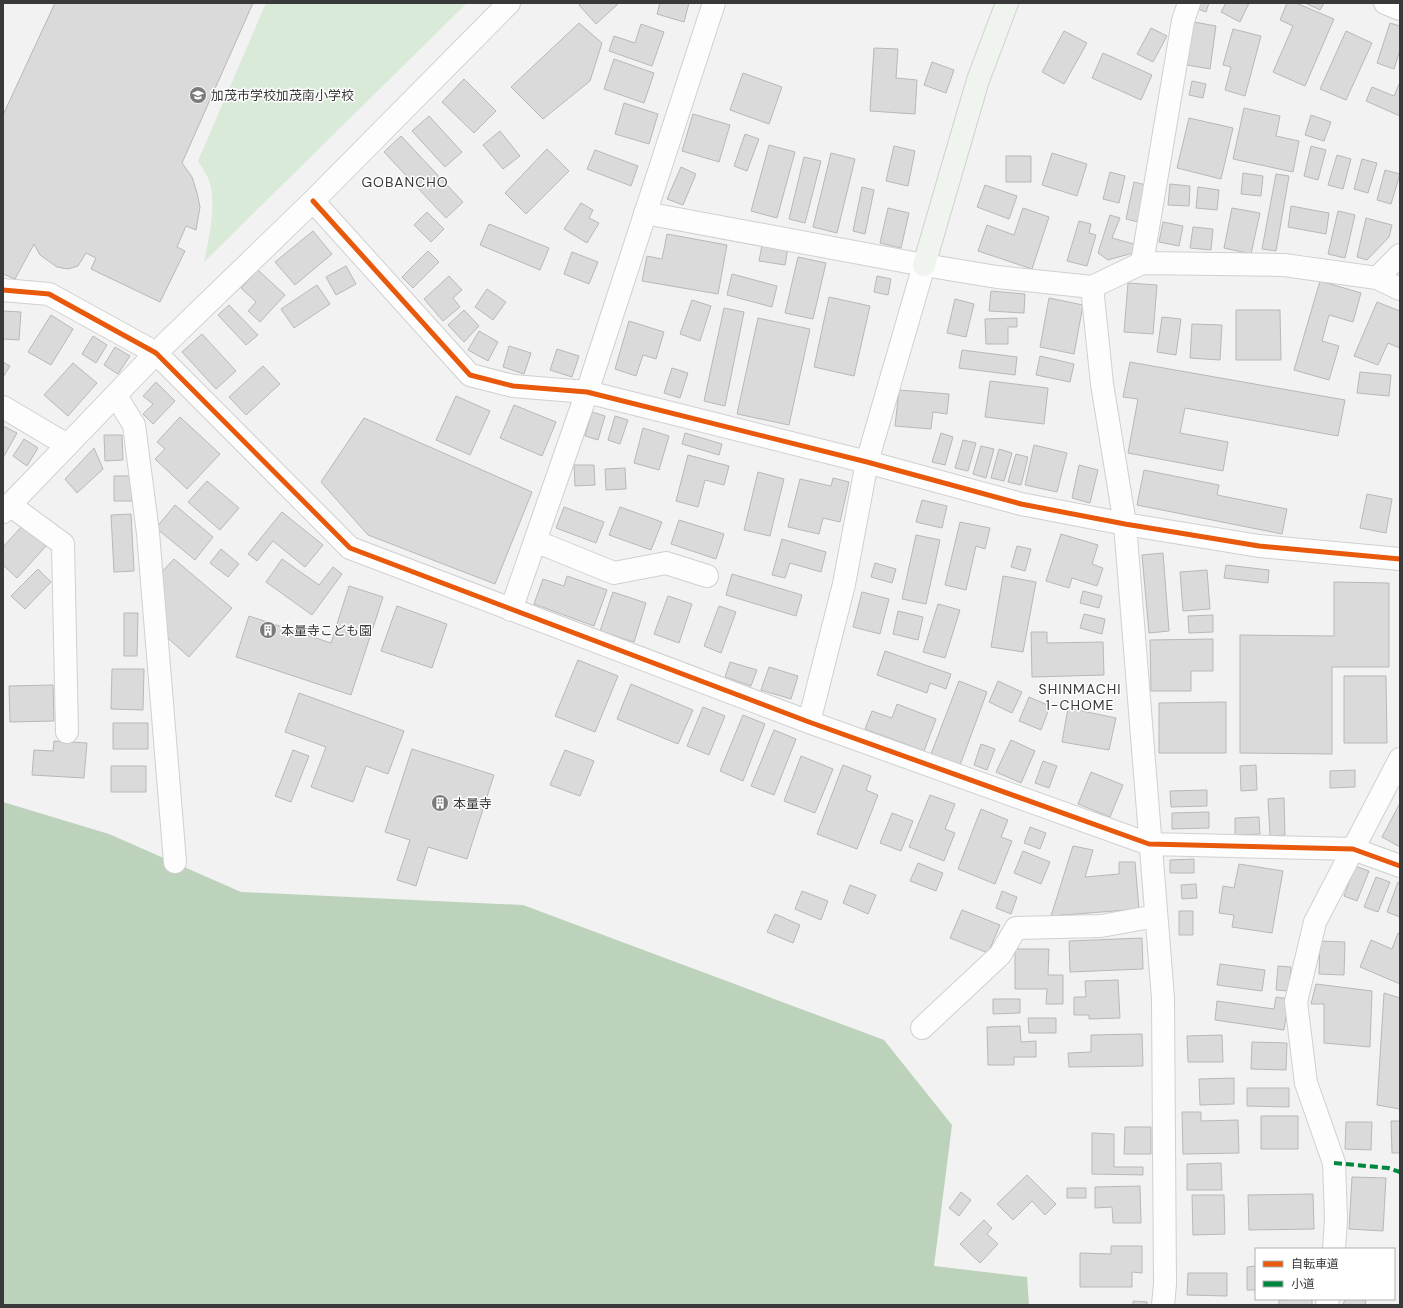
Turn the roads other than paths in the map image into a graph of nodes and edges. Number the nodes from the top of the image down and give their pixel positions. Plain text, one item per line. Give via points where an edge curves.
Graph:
1 (509, 3) edge
2 (714, 3) edge
3 (1007, 3) edge
4 (1189, 3) edge
5 (1385, 3) edge
6 (1400, 9) edge
7 (313, 201) junction
8 (645, 213) junction
9 (1400, 255) edge
10 (1142, 263) junction
11 (924, 265) junction
12 (1377, 278) junction
13 (1092, 287) junction
14 (1400, 289) edge
15 (3, 290) edge
16 (156, 353) junction
17 (587, 392) junction
18 (116, 396) junction
19 (3, 407) edge
20 (67, 445) junction
21 (867, 462) junction
22 (7, 509) edge
23 (1125, 524) junction
24 (535, 541) junction
25 (1400, 559) edge
26 (707, 576) dead end
27 (511, 610) junction
28 (809, 722) junction
29 (67, 732) dead end
30 (1400, 759) edge
31 (1149, 844) junction
32 (1353, 849) junction
33 (175, 862) dead end
34 (1400, 866) edge
35 (1156, 916) junction
36 (922, 1028) dead end
37 (1334, 1248) edge
38 (1163, 1305) edge

1 - 7 street
2 - 8 street
3 - 11 street via 978,80
4 - 10 street via 1183,21
5 - 6 street
7 - 16 street
7 - 17 street via 470,375 513,386
8 - 11 street
8 - 17 street
9 - 12 street
10 - 12 street via 1284,265
10 - 13 street
11 - 13 street via 997,277
11 - 21 street
12 - 14 street
13 - 23 street via 1102,384
15 - 16 street via 49,294
16 - 18 street
16 - 27 street via 350,548
17 - 21 street
17 - 24 street
18 - 20 street
18 - 33 street via 134,425 148,533
19 - 20 street
20 - 22 street
21 - 23 street via 1021,504
21 - 28 street via 844,584
22 - 29 street via 63,544
23 - 25 street via 1259,546
23 - 31 street
24 - 26 street via 614,572 666,563
24 - 27 street
27 - 28 street
28 - 31 street
30 - 32 street
31 - 32 street
31 - 35 street
32 - 34 street
32 - 37 street via 1315,922 1296,1002 1306,1083 1334,1163
35 - 36 street via 1101,926 1016,928 1000,955
35 - 38 street via 1163,998

